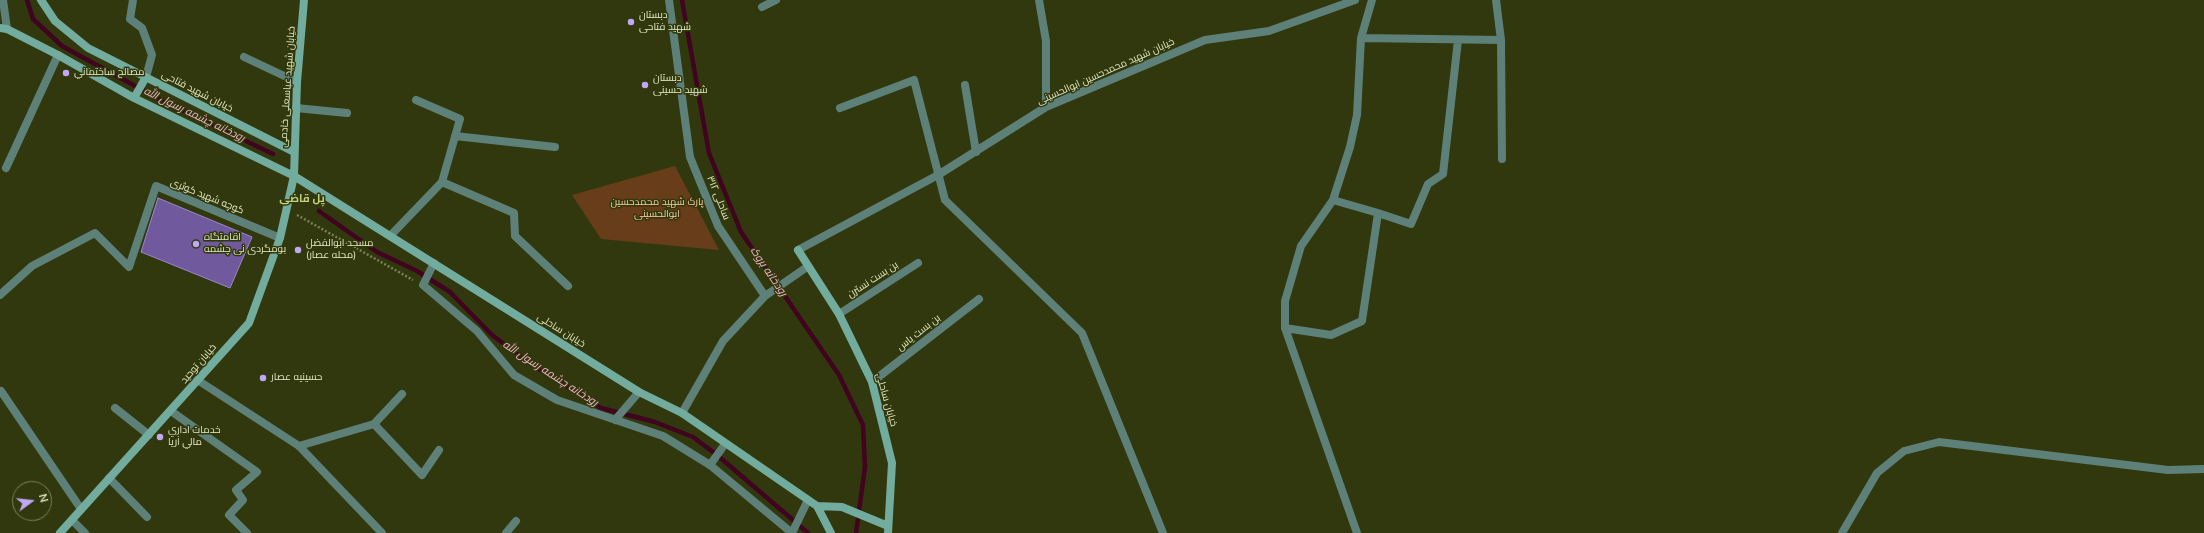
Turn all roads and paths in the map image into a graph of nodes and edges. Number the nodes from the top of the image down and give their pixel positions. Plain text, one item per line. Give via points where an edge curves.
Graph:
1 (3, 0) edge
2 (41, 0) edge
3 (133, 0) edge
4 (304, 0) edge
5 (669, 0) edge
6 (776, 0) edge
7 (1039, 0) edge
8 (1356, 0) edge
9 (1372, 0) edge
10 (1496, 0) edge
11 (762, 7) dead end
12 (3, 29) edge
13 (1361, 38) junction
14 (1458, 40) junction
15 (1501, 40) junction
16 (58, 55) junction
17 (244, 57) dead end
18 (145, 79) junction
19 (297, 82) junction
20 (965, 85) dead end
21 (135, 96) junction
22 (416, 100) dead end
23 (1046, 107) junction
24 (296, 108) junction
25 (840, 108) dead end
26 (347, 113) dead end
27 (455, 136) junction
28 (555, 147) dead end
29 (294, 152) junction
30 (976, 152) junction
31 (1502, 159) dead end
32 (6, 168) dead end
33 (938, 175) junction
34 (294, 176) junction
35 (442, 182) junction
36 (1333, 200) junction
37 (288, 209) junction
38 (1378, 213) junction
39 (391, 235) junction
40 (280, 238) junction
41 (798, 250) joint
42 (918, 263) dead end
43 (433, 265) junction
44 (807, 267) junction
45 (424, 283) junction
46 (568, 286) dead end
47 (0, 295) edge
48 (765, 296) junction
49 (979, 299) dead end
50 (839, 314) junction
51 (1284, 328) junction
52 (199, 381) junction
53 (872, 382) junction
54 (0, 391) edge
55 (639, 392) junction
56 (402, 394) dead end
57 (115, 408) dead end
58 (171, 411) junction
59 (682, 414) junction
60 (617, 417) junction
61 (374, 424) junction
62 (149, 435) junction
63 (299, 446) junction
64 (723, 447) junction
65 (438, 450) dead end
66 (711, 463) junction
67 (2204, 469) edge
68 (110, 478) junction
69 (808, 500) junction
70 (817, 506) junction
71 (81, 509) junction
72 (147, 517) dead end
73 (72, 520) junction
74 (516, 521) dead end
75 (888, 529) edge
76 (60, 533) edge
77 (85, 533) edge
78 (247, 533) edge
79 (382, 533) edge
80 (506, 533) edge
81 (792, 533) edge
82 (831, 533) edge
83 (1163, 533) edge
84 (1357, 533) edge
85 (1842, 533) edge

1 - 12 street
2 - 18 street, خیابان شهید فتاحی via 56,21 78,41
3 - 18 street via 130,19 142,28 152,55
4 - 19 street, خیابان شهید عباسعلی خادمی
5 - 48 street, ساحلی ۳۱۲ via 690,157 718,226
6 - 11 street
7 - 23 street via 1046,41
8 - 23 street, خیابان شهید محمدحسین ابوالحسینی via 1269,31 1205,40
9 - 13 street
10 - 15 street
12 - 16 street, خیابان ساحلی
13 - 14 street
13 - 36 street via 1357,115
14 - 15 street
14 - 38 street via 1444,174 1428,184 1411,224
15 - 31 street
16 - 21 street, خیابان ساحلی
16 - 32 street
17 - 19 street
18 - 21 street
18 - 29 street, خیابان شهید فتاحی
19 - 24 street, خیابان شهید عباسعلی خادمی
20 - 30 street
21 - 34 street, خیابان ساحلی
22 - 27 street via 460,119
23 - 30 street, خیابان شهید محمدحسین ابوالحسینی
24 - 26 street
24 - 29 street, خیابان شهید عباسعلی خادمی
25 - 33 street via 914,80
27 - 28 street
27 - 35 street
29 - 34 street, خیابان شهید عباسعلی خادمی
30 - 33 street, خیابان شهید محمدحسین ابوالحسینی
33 - 41 street, خیابان شهید محمدحسین ابوالحسینی
33 - 83 street via 945,200 1082,333
34 - 37 street, خیابان توحید
34 - 39 street, خیابان ساحلی
35 - 39 street
35 - 46 street via 514,213 515,236
36 - 38 street
36 - 51 street via 1301,246 1285,301
37 - 40 street, خیابان توحید
37 - 45 path
38 - 51 street via 1362,321 1331,335
39 - 43 street, خیابان ساحلی
40 - 47 street, کوچه شهید کوثری via 156,186 129,268 95,233 32,266
40 - 52 street, خیابان توحید via 249,323
41 - 44 street, خیابان ساحلی
42 - 50 street, بن بست نسترن
43 - 45 street
43 - 55 street, خیابان ساحلی
44 - 48 street
44 - 50 street, خیابان ساحلی
45 - 60 street via 477,331 514,375 557,400
48 - 59 street via 722,341
49 - 53 street, بن بست یاس
50 - 53 street, خیابان ساحلی
51 - 84 street
52 - 58 street, خیابان توحید
52 - 63 street
53 - 75 street, خیابان ساحلی via 892,463
54 - 71 street
55 - 59 street, خیابان ساحلی
55 - 60 street
56 - 61 street
57 - 62 street
58 - 62 street, خیابان توحید
58 - 78 street via 257,472 236,490 243,500 229,515
59 - 64 street, خیابان ساحلی
60 - 66 street via 662,436
61 - 63 street
61 - 65 street via 422,475
62 - 68 street, خیابان توحید
63 - 79 street
64 - 66 street
64 - 69 street, خیابان ساحلی
66 - 81 street
67 - 85 street via 2168,470 1939,442 1904,451 1877,473
68 - 71 street, خیابان توحید
68 - 72 street
69 - 70 street, خیابان ساحلی
69 - 81 street
70 - 75 street, خیابان ساحلی via 842,507 874,520
70 - 82 street, خیابان ساحلی
71 - 73 street, خیابان توحید
73 - 76 street, خیابان توحید
73 - 77 street
74 - 80 street

